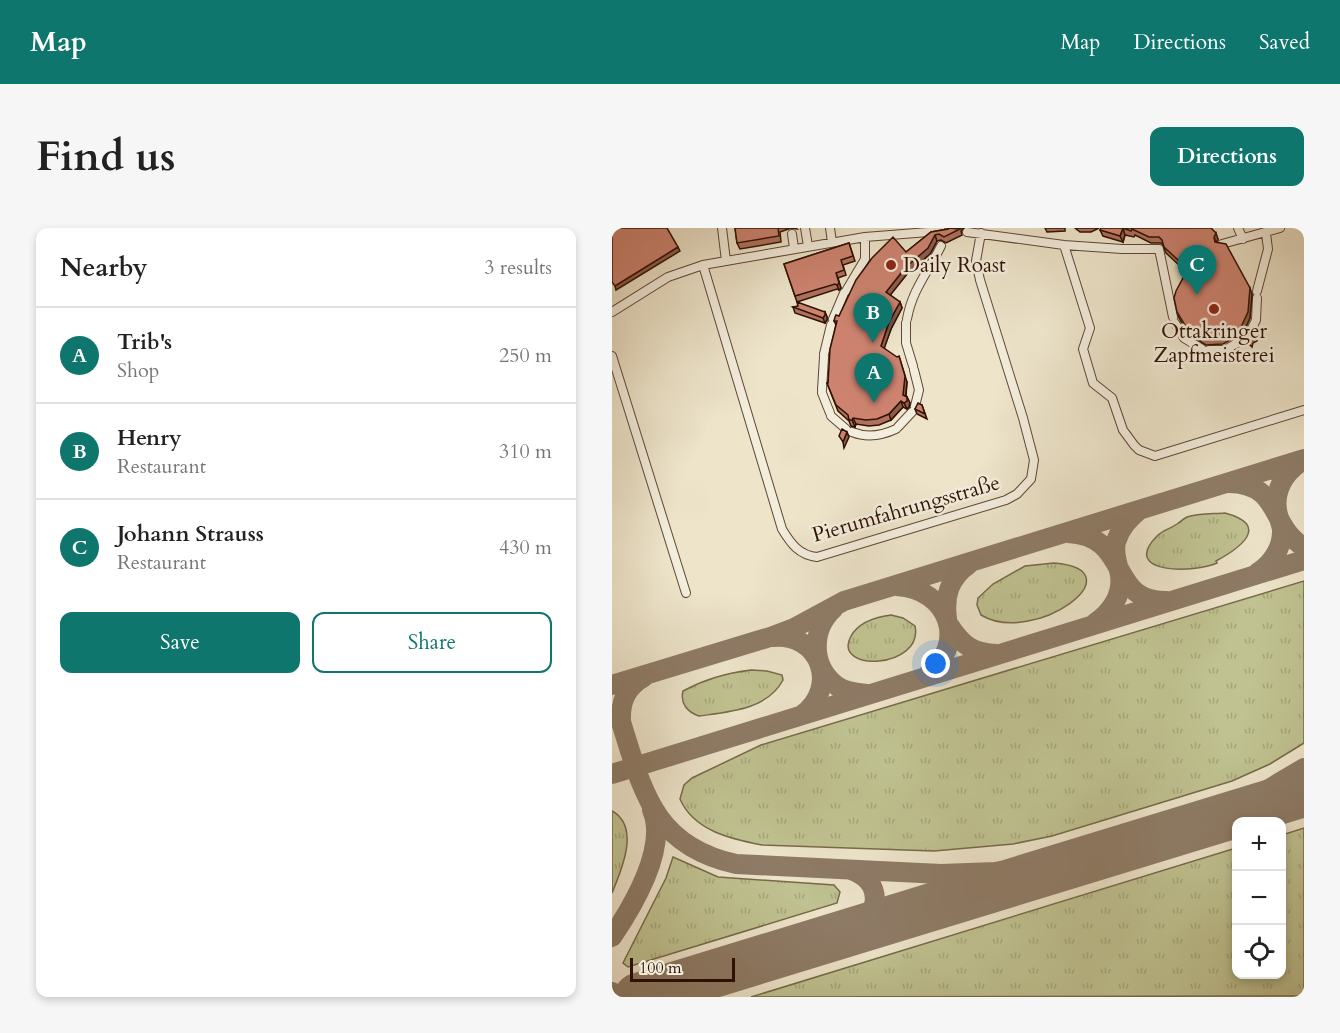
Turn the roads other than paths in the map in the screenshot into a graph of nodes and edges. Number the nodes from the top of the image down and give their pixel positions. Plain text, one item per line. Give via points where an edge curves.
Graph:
1 (722, 228) edge
2 (805, 228) edge
3 (830, 228) edge
4 (1239, 228) edge
5 (1280, 228) edge
6 (946, 231) edge
7 (967, 232) dead end
8 (981, 233) junction
9 (1266, 233) junction
10 (792, 234) dead end
11 (865, 237) junction
12 (1243, 239) junction
13 (832, 242) junction
14 (1222, 244) edge
15 (1064, 245) junction
16 (808, 246) junction
17 (941, 246) dead end
18 (794, 248) junction
19 (927, 256) edge
20 (726, 261) junction
21 (703, 265) junction
22 (928, 267) junction
23 (612, 312) edge
24 (612, 356) edge
25 (1304, 410) edge
26 (686, 593) dead end

1 - 20 lane
2 - 16 lane
3 - 13 lane
4 - 12 lane
5 - 9 lane
6 - 11 lane via 930,236
7 - 8 lane
8 - 15 lane
8 - 21 lane, Pierumfahrungsstraße via 976,261 1034,460 1031,478 1006,500 817,557 799,552 782,529
9 - 12 lane
9 - 15 lane via 1268,249 1257,294 1256,320 1247,337 1225,350 1205,350 1184,338 1174,320 1160,249
10 - 18 lane
11 - 13 lane
11 - 22 lane via 865,259 832,322 824,356 822,391 830,415 849,430 879,435 897,428 914,409 919,390 906,343 907,321 913,296
12 - 14 lane
13 - 16 lane
15 - 25 lane via 1090,328 1083,349 1093,383 1112,398 1123,430 1139,450 1155,456
16 - 18 lane
17 - 22 lane
18 - 20 lane
19 - 22 lane
20 - 21 lane
21 - 23 lane via 668,277
24 - 26 lane

